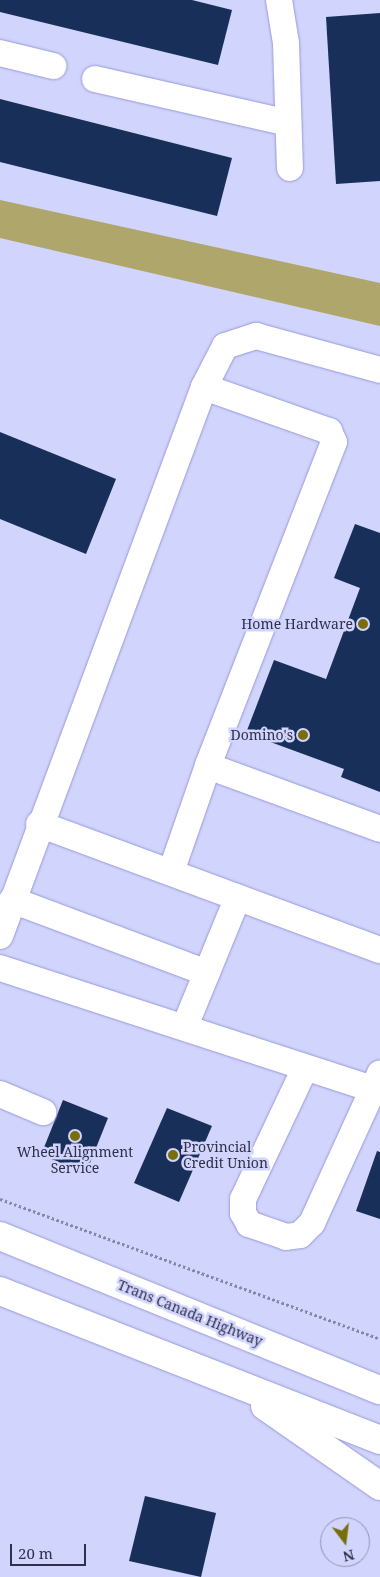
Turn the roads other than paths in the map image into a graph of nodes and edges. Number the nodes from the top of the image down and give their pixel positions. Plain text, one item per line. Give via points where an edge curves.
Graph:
1 (279, 0) edge
2 (0, 53) edge
3 (53, 66) dead end
4 (95, 79) dead end
5 (288, 124) junction
6 (290, 168) dead end
7 (380, 370) edge
8 (204, 387) junction
9 (208, 766) junction
10 (39, 824) junction
11 (380, 829) edge
12 (171, 872) junction
13 (238, 897) junction
14 (12, 900) junction
15 (0, 936) edge
16 (380, 950) edge
17 (0, 968) edge
18 (206, 974) junction
19 (185, 1026) junction
20 (305, 1068) junction
21 (377, 1081) edge
22 (0, 1094) edge
23 (43, 1112) dead end
24 (0, 1236) edge
25 (0, 1290) edge
26 (227, 1380) junction
27 (380, 1390) edge
28 (380, 1440) edge
29 (380, 1486) edge

1 - 5 street via 286,43
2 - 3 street
4 - 5 street
5 - 6 street
7 - 8 street via 256,336 225,346
8 - 9 street via 329,431 334,442
8 - 10 street
9 - 11 street
9 - 12 street
10 - 12 street
10 - 14 street
12 - 13 street
13 - 16 street
13 - 18 street
14 - 15 street
14 - 18 street
17 - 19 street
18 - 19 street
19 - 20 street
20 - 21 street
20 - 21 street via 244,1200 243,1213 248,1224 286,1238 300,1235 312,1223
22 - 23 street
24 - 27 highway, Trans Canada Highway
25 - 26 highway
26 - 28 highway
26 - 29 highway

